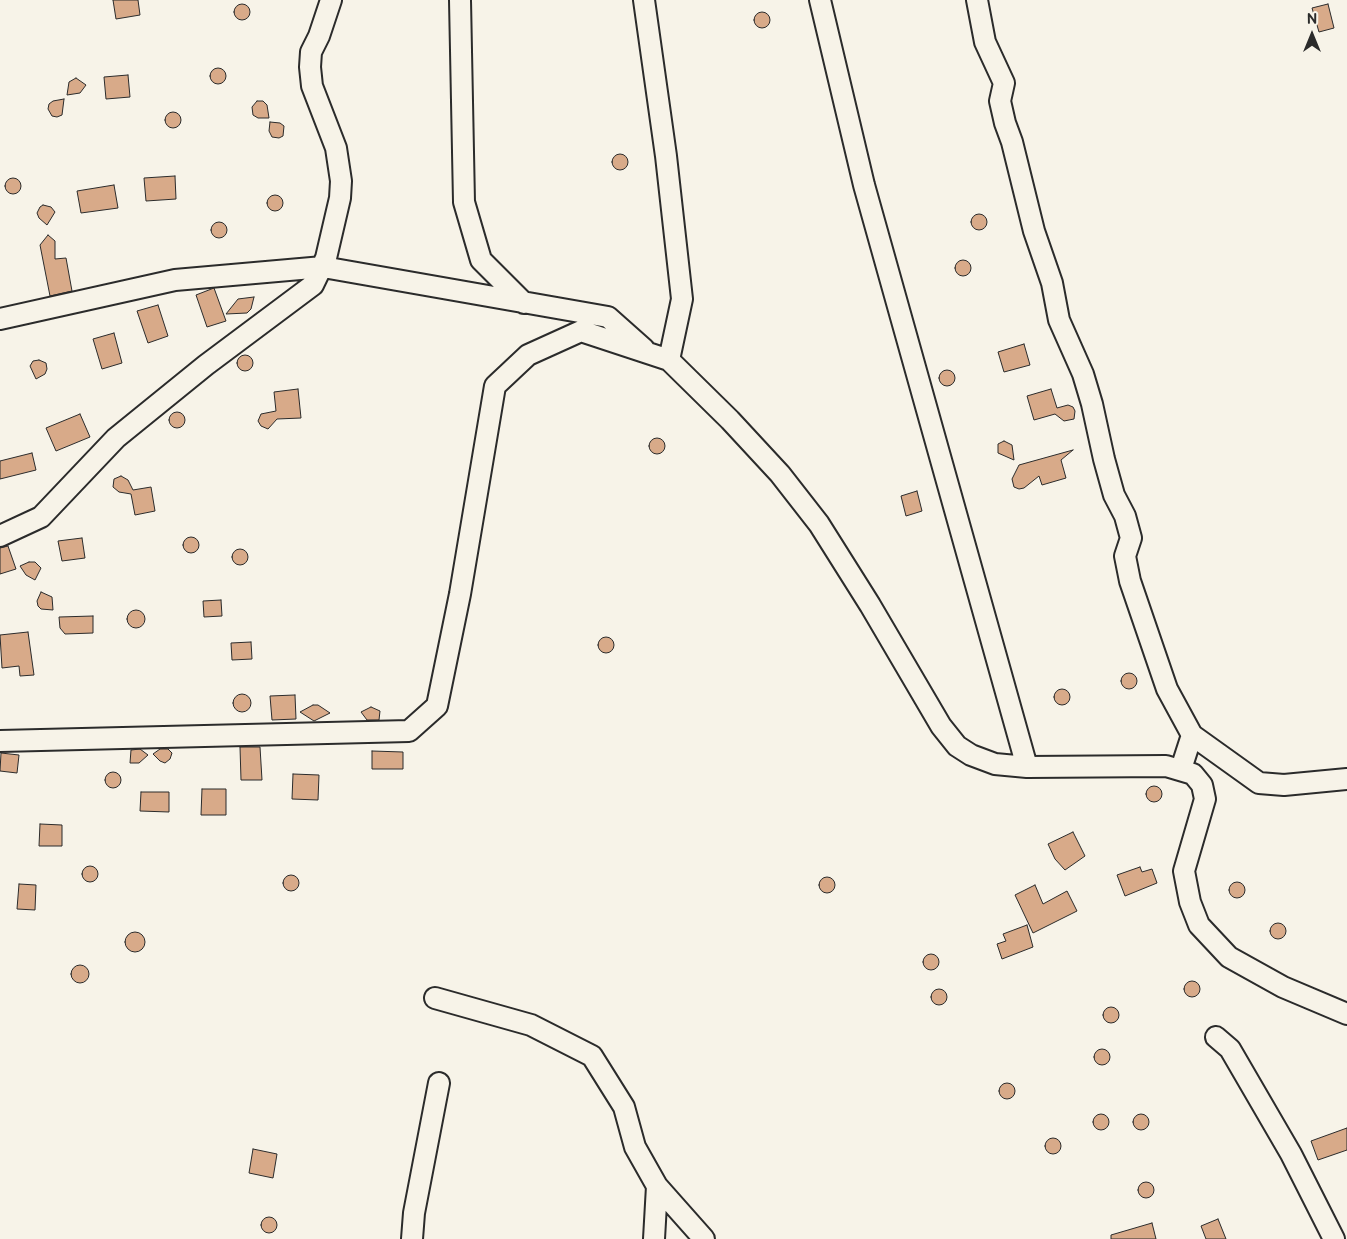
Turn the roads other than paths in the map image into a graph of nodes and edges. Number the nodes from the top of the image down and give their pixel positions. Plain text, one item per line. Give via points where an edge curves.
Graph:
1 (331, 0) edge
2 (460, 0) edge
3 (644, 0) edge
4 (820, 0) edge
5 (977, 0) edge
6 (323, 267) junction
7 (524, 303) junction
8 (0, 319) edge
9 (650, 353) junction
10 (669, 360) junction
11 (0, 536) edge
12 (1192, 735) junction
13 (0, 741) edge
14 (1026, 767) junction
15 (1181, 769) junction
16 (1347, 779) edge
17 (435, 998) dead end
18 (1347, 1014) edge
19 (1216, 1037) dead end
20 (439, 1083) dead end
21 (657, 1186) junction
22 (412, 1239) edge
23 (654, 1239) edge
24 (704, 1239) edge
25 (1334, 1239) edge

1 - 6 street via 311,52 310,67 312,86 336,148 341,181 334,228
2 - 7 street via 464,202 480,260
3 - 10 street via 682,299
4 - 14 street via 864,185
5 - 12 street via 985,42 1004,83 1000,101 1005,123 1034,231 1052,283 1059,320 1083,374 1114,495 1125,516 1131,538 1125,556 1130,580 1167,689
6 - 7 street
6 - 8 street via 174,280
6 - 11 street via 312,284 116,438 42,518
7 - 9 street via 608,317
9 - 10 street
9 - 13 street via 581,332 528,355 495,386 460,594 437,706 409,731
10 - 14 street via 780,474 819,524 941,726 957,746 995,764
12 - 15 street
12 - 16 street via 1260,783 1284,785
14 - 15 street via 1166,766
15 - 18 street via 1193,774 1202,785 1205,799 1184,871 1190,902 1199,925 1229,957 1283,987
17 - 21 street via 531,1025 592,1056 624,1107 635,1147
19 - 25 street via 1230,1049 1286,1146
20 - 22 street
21 - 23 street
21 - 24 street

